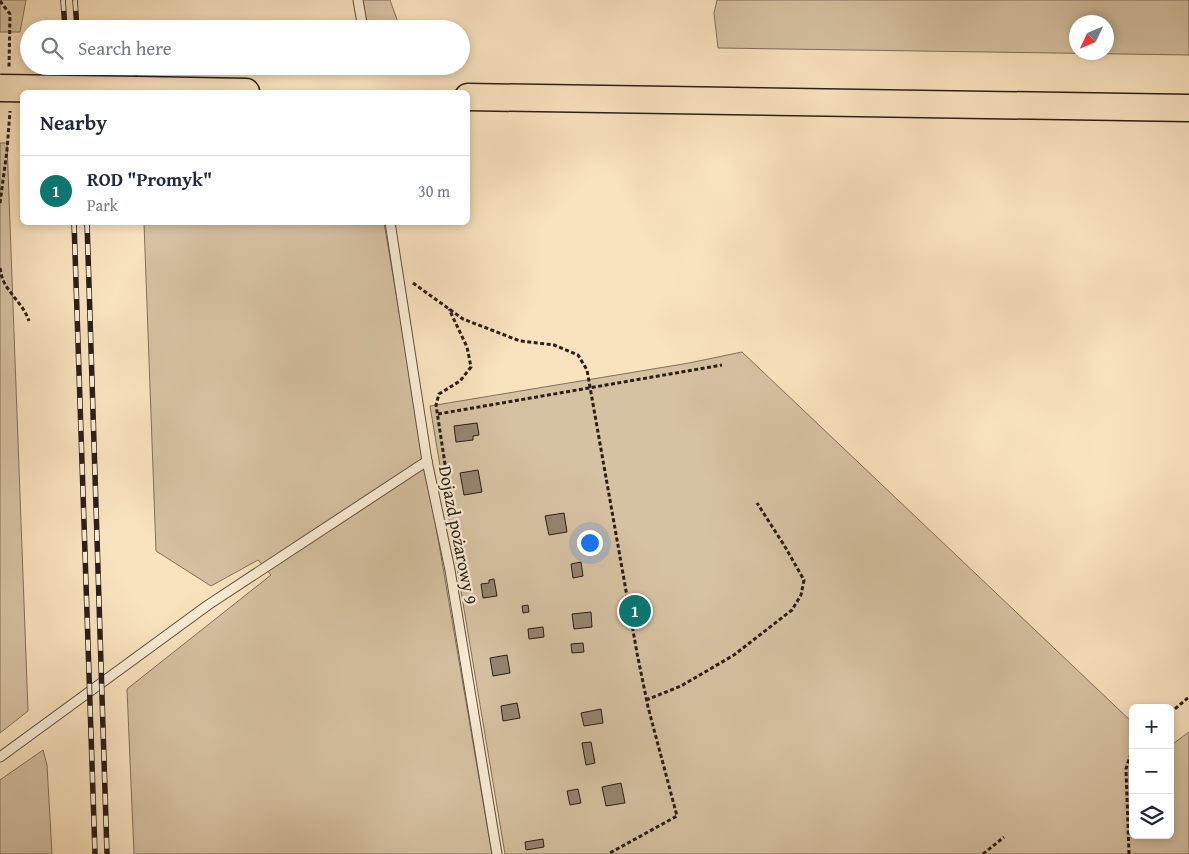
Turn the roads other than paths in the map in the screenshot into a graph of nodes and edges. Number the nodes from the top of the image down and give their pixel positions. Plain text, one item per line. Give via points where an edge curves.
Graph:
1 (358, 0) edge
2 (361, 20) edge
3 (5, 89) edge
4 (137, 90) edge
5 (470, 96) edge
6 (1189, 108) edge
7 (390, 225) edge
8 (427, 461) junction
9 (0, 757) edge
10 (497, 854) edge

1 - 2 lane
3 - 4 main road, bridge
5 - 6 main road
7 - 8 lane, Dojazd pożarowy 9
8 - 9 lane via 208,605
8 - 10 lane, Dojazd pożarowy 9 via 450,570

